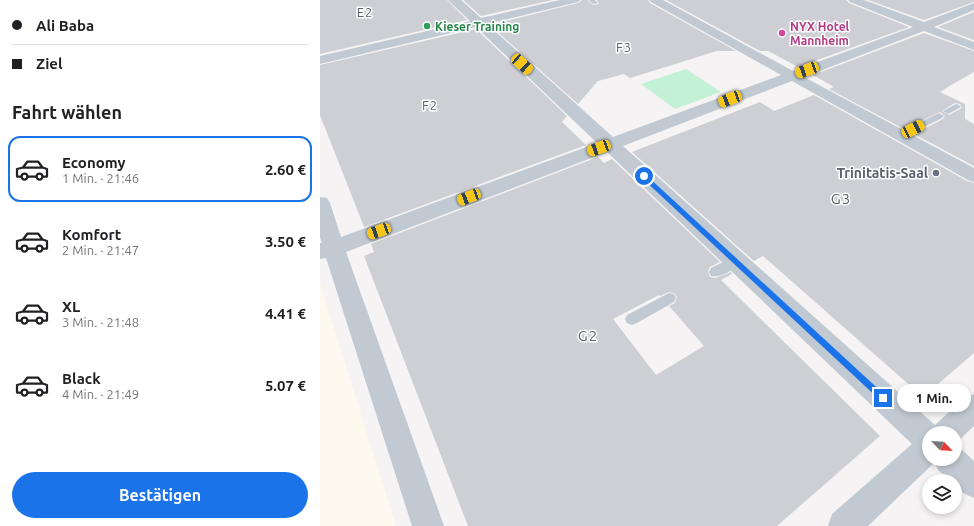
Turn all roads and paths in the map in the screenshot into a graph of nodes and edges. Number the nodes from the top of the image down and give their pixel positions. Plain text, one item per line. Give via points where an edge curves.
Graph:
1 (454, 0) edge
2 (574, 0) edge
3 (655, 0) edge
4 (854, 0) edge
5 (974, 6) edge
6 (478, 23) junction
7 (923, 27) junction
8 (974, 46) edge
9 (320, 60) edge
10 (792, 76) junction
11 (939, 116) dead end
12 (901, 135) junction
13 (610, 144) junction
14 (974, 176) edge
15 (320, 203) edge
16 (327, 249) edge
17 (669, 298) dead end
18 (632, 318) dead end
19 (974, 407) edge
20 (954, 426) edge
21 (922, 434) edge
22 (922, 454) edge
23 (957, 466) edge
24 (974, 482) edge
25 (428, 526) edge
26 (844, 526) edge

1 - 6 street
2 - 6 street
3 - 10 street
4 - 7 street
5 - 7 street
6 - 9 street
6 - 13 street
7 - 8 street
7 - 10 street
10 - 12 street
10 - 13 street
11 - 12 lane
12 - 14 street
13 - 16 street
13 - 21 street via 726,267
15 - 16 street
16 - 25 street
17 - 18 lane
19 - 20 street
22 - 26 street
23 - 24 street

